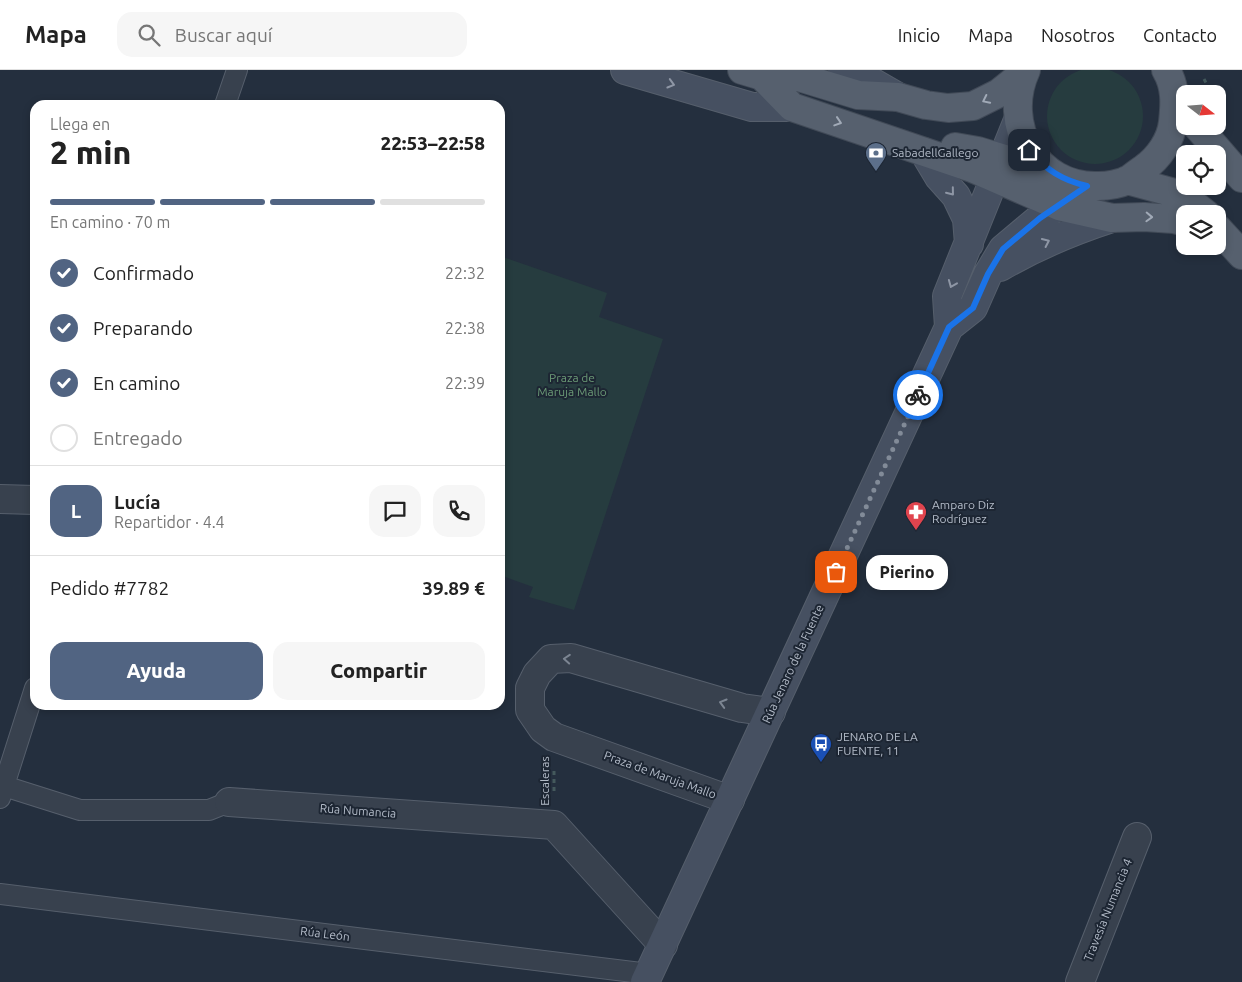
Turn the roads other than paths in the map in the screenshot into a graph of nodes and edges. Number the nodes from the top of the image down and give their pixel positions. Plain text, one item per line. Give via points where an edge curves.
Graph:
1 (237, 70) edge
2 (625, 70) edge
3 (843, 70) edge
4 (1166, 70) edge
5 (1026, 71) edge
6 (752, 73) edge
7 (1176, 94) edge
8 (898, 96) junction
9 (227, 100) edge
10 (792, 107) junction
11 (1176, 118) edge
12 (1018, 120) junction
13 (1205, 135) edge
14 (924, 152) junction
15 (999, 168) junction
16 (1052, 173) junction
17 (1242, 178) edge
18 (1127, 180) junction
19 (1087, 186) junction
20 (1195, 205) edge
21 (1059, 206) junction
22 (1112, 218) junction
23 (1176, 220) edge
24 (969, 244) junction
25 (988, 274) junction
26 (949, 327) junction
27 (0, 499) edge
28 (30, 500) edge
29 (30, 704) edge
30 (771, 712) junction
31 (2, 792) edge
32 (730, 800) junction
33 (228, 802) joint
34 (1138, 837) dead end
35 (0, 894) edge
36 (663, 945) junction
37 (647, 978) edge
38 (1080, 982) edge

1 - 9 street
2 -> 10 main road via 752,107
3 - 8 main road
4 - 7 main road
5 -> 8 main road via 999,94 973,106 948,108
5 - 12 main road via 1017,103
6 - 8 main road via 799,77 858,95
6 - 10 main road
10 -> 14 main road
11 - 18 main road via 1155,161
12 - 15 main road, Rúa Jenaro de la Fuente
12 - 16 main road via 1029,150
13 - 17 main road
14 - 15 main road
14 -> 24 main road via 939,177 956,196 967,219
15 - 16 main road
15 - 21 main road
15 - 24 main road, Rúa Jenaro de la Fuente
16 - 19 main road via 1069,182
18 - 19 main road via 1108,186
18 - 20 main road via 1182,195
19 - 21 main road
21 - 22 main road
21 - 25 main road via 1003,249
22 -> 23 main road via 1144,216
25 -> 22 main road via 1043,243
24 -> 26 main road, Rúa Jenaro de la Fuente via 948,296
25 - 26 main road via 973,308
26 - 30 main road, Rúa Jenaro de la Fuente
27 - 28 street
29 - 31 street
30 - 32 main road, Rúa Jenaro de la Fuente
30 -> 32 street, Praza de Maruja Mallo via 742,708 571,658 551,659 537,674 530,688 530,710 543,729 554,737
31 - 33 street, Rúa Numancia via 80,810 209,810
32 - 36 main road, Rúa Jenaro de la Fuente
33 - 36 street, Rúa Numancia via 554,825
34 - 38 street, Travesía Numancia 4
35 - 37 street, Rúa León
36 - 37 main road, Rúa Jenaro de la Fuente

